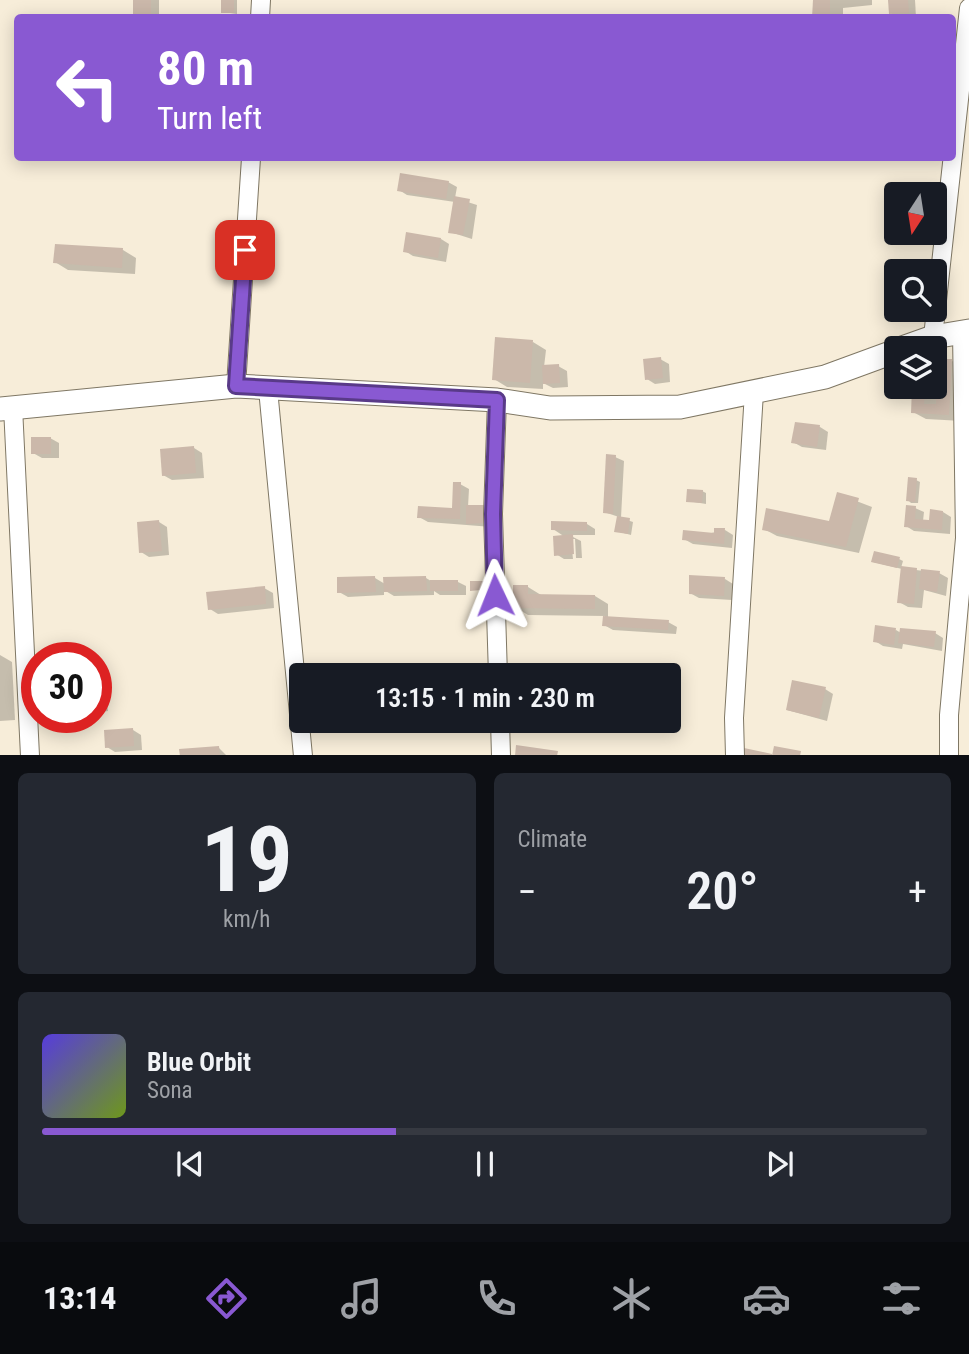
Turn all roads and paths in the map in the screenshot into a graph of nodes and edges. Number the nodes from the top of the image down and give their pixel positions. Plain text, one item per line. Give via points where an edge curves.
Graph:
1 (969, 8) edge
2 (956, 127) edge
3 (251, 161) edge
4 (952, 161) edge
5 (966, 331) edge
6 (933, 336) edge
7 (938, 336) edge
8 (884, 355) edge
9 (236, 386) junction
10 (268, 389) junction
11 (754, 392) junction
12 (497, 400) junction
13 (6, 408) edge
14 (498, 663) edge
15 (500, 733) edge
16 (30, 755) edge
17 (303, 755) edge
18 (501, 755) edge
19 (734, 755) edge
20 (949, 755) edge

1 - 2 street
3 - 9 street
4 - 6 street
5 - 7 street
5 - 20 street via 965,538
8 - 11 street via 825,377
9 - 10 street
9 - 13 street
10 - 12 street
10 - 17 street
11 - 12 street via 680,407 550,408
11 - 19 street
12 - 14 street via 493,514
13 - 16 street
15 - 18 street

